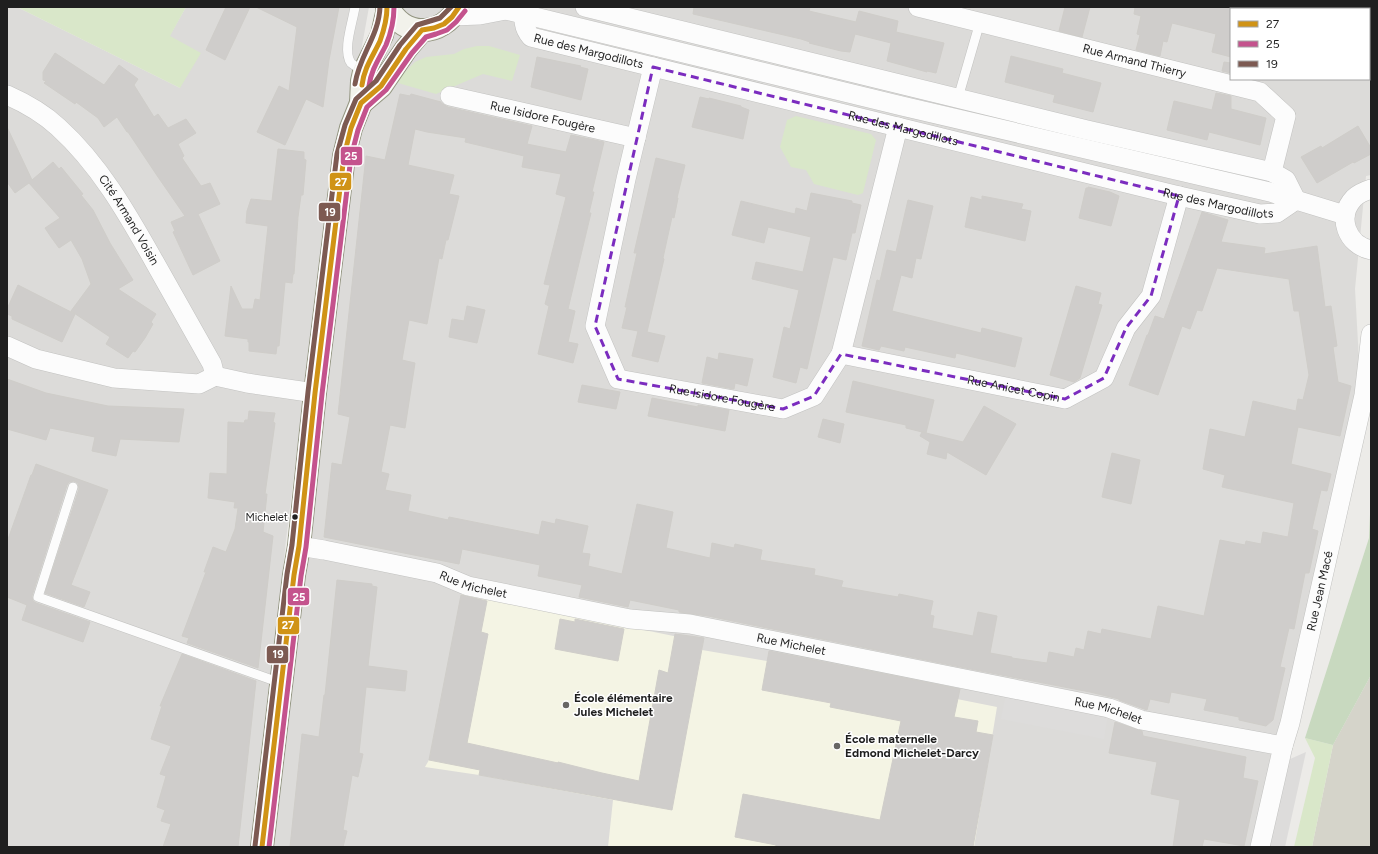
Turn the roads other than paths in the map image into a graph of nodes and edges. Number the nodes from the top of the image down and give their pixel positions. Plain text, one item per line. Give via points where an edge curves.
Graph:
1 (355, 7) edge
2 (388, 7) edge
3 (585, 7) edge
4 (918, 7) edge
5 (514, 10) edge
6 (456, 11) edge
7 (980, 22) junction
8 (422, 30) junction
9 (653, 67) junction
10 (364, 72) junction
11 (7, 95) edge
12 (450, 96) dead end
13 (958, 98) junction
14 (361, 103) junction
15 (898, 127) junction
16 (636, 138) junction
17 (1272, 172) junction
18 (1371, 189) edge
19 (1179, 196) junction
20 (1296, 200) junction
21 (1345, 215) junction
22 (1371, 250) edge
23 (1371, 334) edge
24 (7, 346) edge
25 (841, 354) junction
26 (215, 376) junction
27 (314, 393) junction
28 (73, 487) dead end
29 (298, 546) junction
30 (281, 683) junction
31 (1283, 746) junction
32 (262, 847) edge
33 (1260, 847) edge

1 - 10 lane via 347,55 351,63
2 - 8 main road via 400,23
2 - 10 main road via 382,35
3 - 13 street
4 - 7 street, Rue Armand Thierry
5 - 6 street, Rue des Margodillots via 480,15
5 - 9 street, Rue des Margodillots via 531,37
5 - 20 street, Rue des Margodillots
6 - 8 main road via 445,24 434,29
7 - 13 lane
7 - 17 street, Rue Armand Thierry via 1260,92 1286,116
8 - 14 main road via 380,86
9 - 15 street, Rue des Margodillots
9 - 16 street, Rue Isidore Fougère
10 - 14 main road
11 - 26 street, Cité Armand Voisin via 58,126 105,181 128,215 201,344 212,364
12 - 16 street, Rue Isidore Fougère
13 - 17 street
14 - 27 main road via 344,156
15 - 19 street, Rue des Margodillots
15 - 25 street, Rue Isidore Fougère
16 - 25 street, Rue Isidore Fougère via 595,326 618,379 783,409 814,396
17 - 20 street via 1286,180
18 - 21 street via 1354,198
19 - 20 street, Rue des Margodillots via 1260,214 1277,213
19 - 25 street, Rue Anicet Copin via 1151,296 1126,328 1104,378 1065,399
20 - 21 street, Rue des Margodillots
21 - 22 street via 1346,228 1352,240
23 - 31 street, Rue Jean Macé via 1364,395
24 - 26 street via 36,359 114,378 199,384
26 - 27 street
27 - 29 main road
28 - 30 lane via 38,596
29 - 30 main road
29 - 31 street, Rue Michelet via 437,573 468,586 630,619 690,624 1109,708 1141,720
30 - 32 main road
31 - 33 street, Rue Jean Macé

